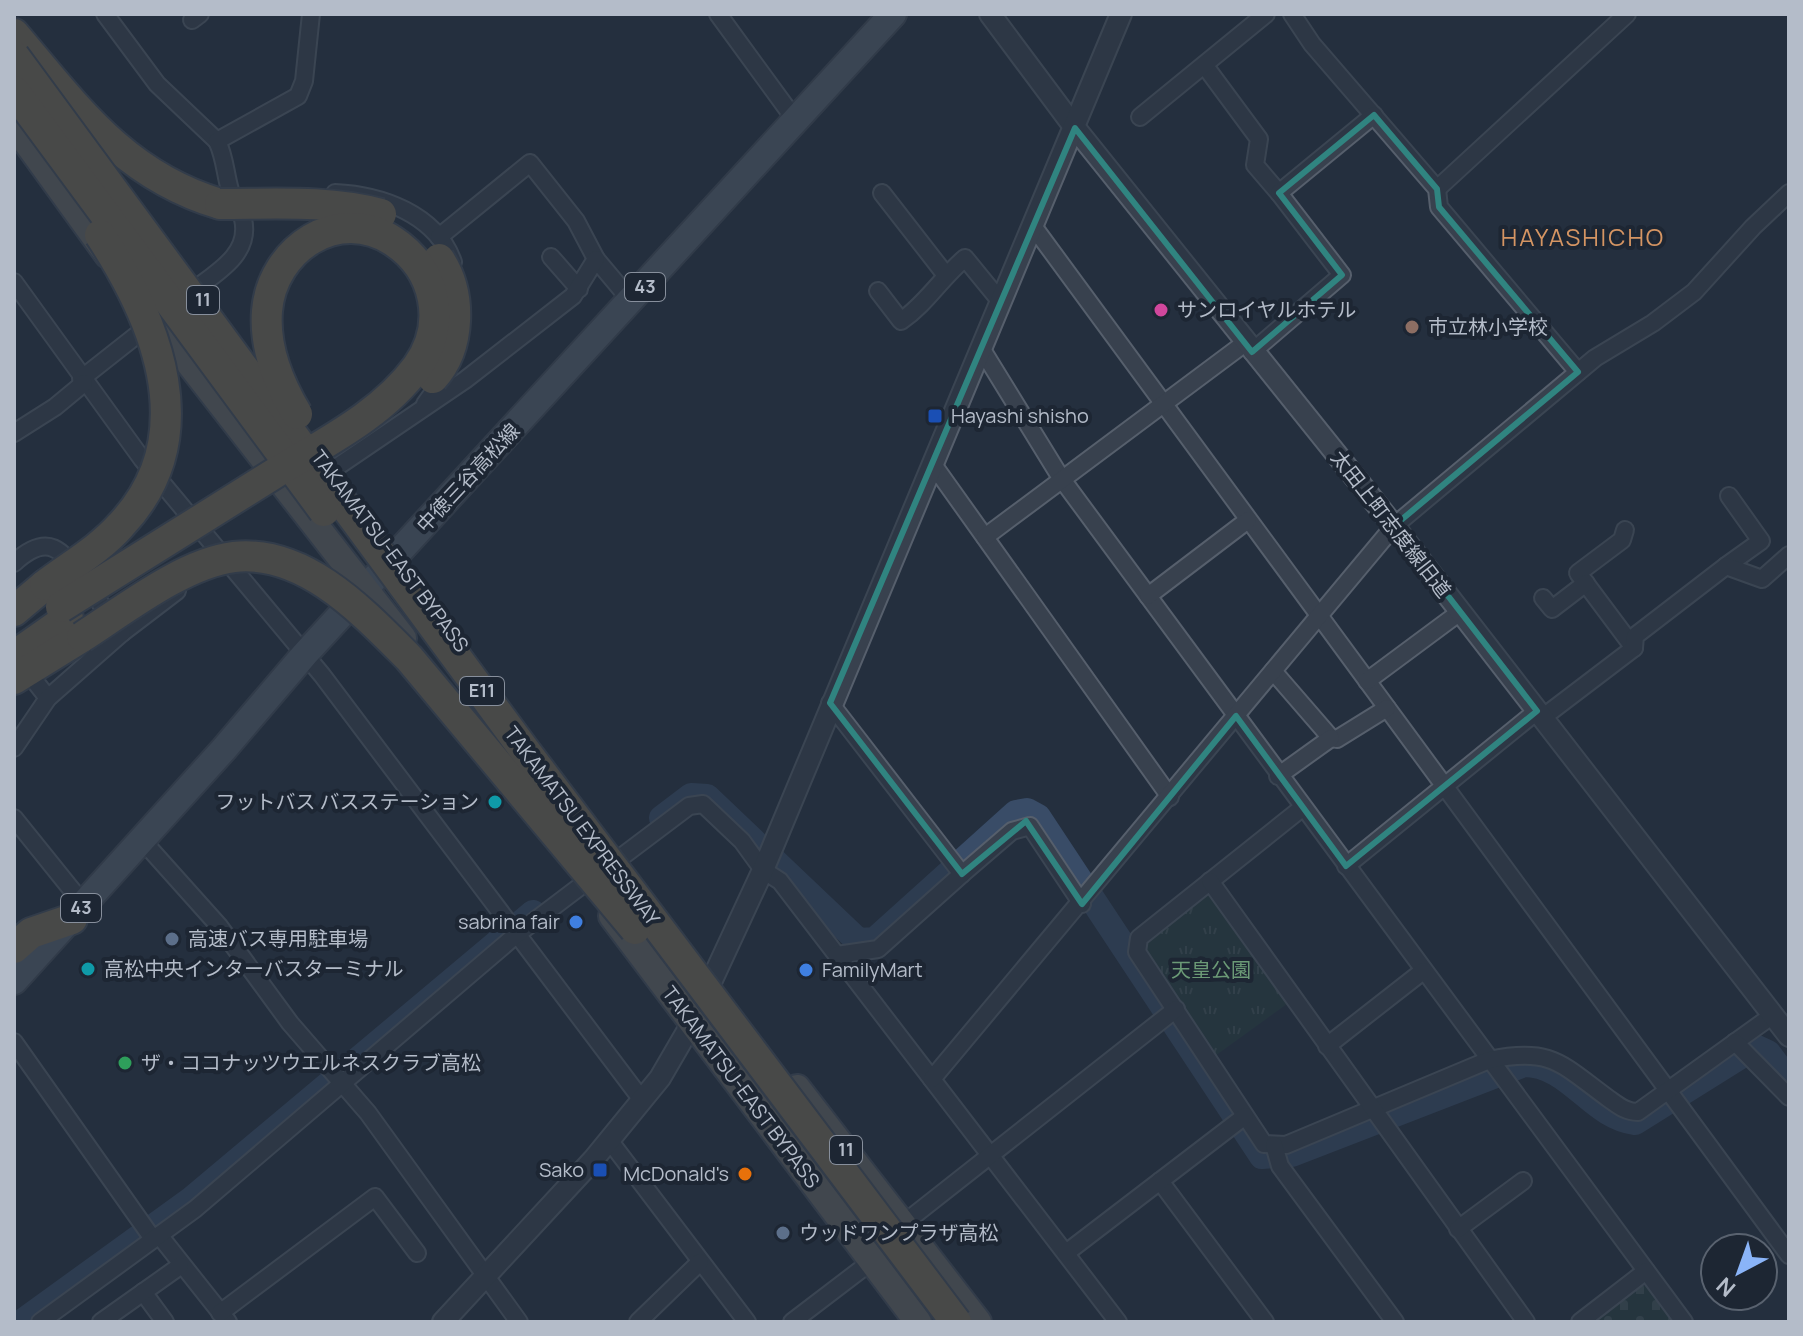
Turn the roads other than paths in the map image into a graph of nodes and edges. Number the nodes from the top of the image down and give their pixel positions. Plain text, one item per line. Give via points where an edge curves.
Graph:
1 (718, 14) edge
2 (893, 14) edge
3 (990, 14) edge
4 (1121, 14) edge
5 (1266, 14) edge
6 (1292, 14) edge
7 (1627, 14) edge
8 (114, 17) edge
9 (306, 18) edge
10 (14, 34) edge
11 (14, 41) edge
12 (14, 56) edge
13 (1205, 66) junction
14 (14, 91) edge
15 (1374, 115) junction
16 (1140, 117) dead end
17 (796, 121) junction
18 (14, 125) edge
19 (1075, 128) junction
20 (217, 141) junction
21 (60, 153) junction
22 (1437, 189) junction
23 (230, 193) junction
24 (882, 193) dead end
25 (1279, 193) junction
26 (1789, 193) edge
27 (1033, 226) junction
28 (439, 237) junction
29 (551, 257) dead end
30 (596, 259) junction
31 (945, 274) junction
32 (14, 282) edge
33 (195, 288) junction
34 (579, 289) junction
35 (878, 291) dead end
36 (632, 302) junction
37 (1001, 302) junction
38 (155, 320) junction
39 (1248, 347) junction
40 (981, 348) junction
41 (1578, 372) junction
42 (83, 381) junction
43 (425, 404) junction
44 (1161, 404) junction
45 (14, 433) edge
46 (303, 448) junction
47 (932, 463) junction
48 (331, 471) junction
49 (1061, 478) junction
50 (1729, 496) dead end
51 (1248, 520) junction
52 (1394, 526) junction
53 (1625, 530) dead end
54 (985, 537) junction
55 (1789, 555) edge
56 (223, 556) junction
57 (395, 557) junction
58 (14, 563) edge
59 (1726, 566) junction
60 (1586, 583) junction
61 (366, 589) junction
62 (1148, 596) junction
63 (1543, 598) dead end
64 (14, 611) edge
65 (64, 612) junction
66 (1460, 612) junction
67 (1319, 615) junction
68 (122, 633) junction
69 (14, 641) edge
70 (1634, 648) junction
71 (305, 654) junction
72 (14, 656) edge
73 (1273, 671) junction
74 (25, 681) edge
75 (1367, 681) junction
76 (48, 698) junction
77 (830, 703) junction
78 (1387, 708) junction
79 (1539, 715) junction
80 (1236, 716) junction
81 (1331, 738) junction
82 (14, 748) edge
83 (1278, 776) junction
84 (1444, 787) junction
85 (1170, 797) junction
86 (1302, 808) junction
87 (14, 818) edge
88 (142, 840) junction
89 (620, 858) junction
90 (766, 860) junction
91 (1346, 866) junction
92 (959, 869) junction
93 (1210, 881) junction
94 (586, 882) junction
95 (1087, 897) junction
96 (78, 912) junction
97 (635, 929) junction
98 (513, 931) junction
99 (14, 948) edge
100 (837, 955) junction
101 (1423, 971) junction
102 (713, 979) junction
103 (14, 981) edge
104 (1170, 1014) junction
105 (1773, 1015) junction
106 (692, 1023) junction
107 (1789, 1036) edge
108 (14, 1042) edge
109 (1327, 1046) junction
110 (1741, 1048) junction
111 (1495, 1069) junction
112 (340, 1078) junction
113 (932, 1079) junction
114 (1672, 1096) junction
115 (1789, 1097) edge
116 (642, 1100) junction
117 (1378, 1117) junction
118 (1239, 1120) junction
119 (609, 1140) junction
120 (1277, 1154) junction
121 (991, 1155) junction
122 (1160, 1181) junction
123 (1523, 1181) dead end
124 (903, 1224) junction
125 (1458, 1229) junction
126 (152, 1234) junction
127 (1788, 1251) edge
128 (417, 1253) dead end
129 (1066, 1253) junction
130 (872, 1261) junction
131 (700, 1262) junction
132 (180, 1266) junction
133 (1646, 1271) junction
134 (485, 1276) junction
135 (143, 1292) junction
136 (224, 1317) edge
137 (40, 1322) edge
138 (101, 1322) edge
139 (165, 1322) edge
140 (443, 1322) edge
141 (519, 1322) edge
142 (638, 1322) edge
143 (747, 1322) edge
144 (792, 1322) edge
145 (918, 1322) edge
146 (930, 1322) edge
147 (956, 1322) edge
148 (978, 1322) edge
149 (1118, 1322) edge
150 (1265, 1322) edge
151 (1395, 1322) edge
152 (1526, 1322) edge
153 (1580, 1322) edge
154 (1684, 1322) edge

1 - 17 street
2 - 17 main road, 中徳三谷高松線 / 43
3 - 19 street, 太田上町志度線旧道
4 - 19 street
5 - 13 street
6 - 15 street
7 - 22 street
8 - 20 street via 157,84
9 - 20 street via 304,81 298,96
10 - 65 highway, bridge via 90,123 145,172 184,194 220,204 353,207 391,217 426,241 447,271 456,304 453,339 438,372 412,401 376,428
11 - 33 highway, TAKAMATSU-EAST BYPASS / 11
12 - 46 highway, TAKAMATSU EXPRESSWAY / E11, bridge
13 - 16 street
13 - 25 street via 1259,139 1255,165
14 - 21 highway, TAKAMATSU EXPRESSWAY / E11, bridge
15 - 22 street
15 - 25 street
17 - 36 main road, 中徳三谷高松線 / 43
18 - 38 highway, TAKAMATSU-EAST BYPASS / 11
19 - 27 street
19 - 39 street, 太田上町志度線旧道
20 - 23 street
21 - 65 highway, bridge via 66,184 106,244 151,333 161,360 167,412 159,460 138,504 101,544
21 - 97 highway, TAKAMATSU EXPRESSWAY / E11, bridge
22 - 41 street via 1439,207
23 - 28 street via 361,194 390,202
23 - 33 street via 244,222 244,237 238,252
24 - 31 street
25 - 39 street via 1342,275
26 - 41 street via 1694,292
27 - 37 street
27 - 44 street
28 - 30 street via 530,163 576,221
28 - 43 street via 461,286 462,329 456,354
29 - 34 street
30 - 34 street
30 - 36 street
31 - 35 street via 924,305 901,321
31 - 37 street via 965,258
32 - 42 street
33 - 38 street
33 - 48 highway, TAKAMATSU-EAST BYPASS / 11
34 - 43 street via 465,380
36 - 57 main road, 中徳三谷高松線 / 43
37 - 40 street
38 - 42 street
38 - 61 highway, TAKAMATSU-EAST BYPASS / 11
39 - 44 street
39 - 52 street, 太田上町志度線旧道
40 - 47 street
40 - 49 street
41 - 52 street
42 - 45 street
42 - 56 street
43 - 48 street
44 - 49 street
44 - 51 street
46 - 65 highway, bridge via 298,415 279,384 266,329 271,291 289,255 321,232 347,226 382,233 410,252 428,277 435,308 431,340 408,377 366,417
46 - 147 highway, TAKAMATSU EXPRESSWAY / E11, bridge
47 - 54 street
47 - 77 street
48 - 57 highway, TAKAMATSU-EAST BYPASS / 11
49 - 54 street
49 - 62 street
50 - 59 street via 1761,541
51 - 62 street
51 - 67 street
52 - 66 street, 太田上町志度線旧道
52 - 67 street
53 - 60 street via 1622,540 1578,573
54 - 85 street
55 - 59 street via 1762,579
56 - 68 street
56 - 71 street
57 - 61 main road, 中徳三谷高松線 / 43
57 - 89 highway, TAKAMATSU-EAST BYPASS / 11
58 - 68 street via 30,548 63,551
59 - 70 street via 1635,636
60 - 63 street via 1552,609
60 - 70 street
61 - 71 main road, 中徳三谷高松線 / 43
61 - 94 highway, TAKAMATSU-EAST BYPASS / 11
62 - 80 street
64 - 65 highway
65 - 69 highway
65 - 72 highway
65 - 74 highway
65 - 97 highway, bridge via 159,588 232,557 260,557 301,570 356,608 409,658
66 - 75 street
66 - 79 street, 太田上町志度線旧道
67 - 73 street
67 - 75 street
68 - 76 street
70 - 79 street
71 - 88 main road, 中徳三谷高松線 / 43
71 - 98 street
73 - 80 street
73 - 81 street
74 - 76 street
75 - 78 street
76 - 82 street
77 - 90 street
77 - 92 street
78 - 81 street
78 - 84 street
79 - 84 street
79 - 105 street, 太田上町志度線旧道
80 - 83 street
80 - 85 street
81 - 83 street
83 - 86 street
84 - 91 street
84 - 114 street
85 - 95 street
86 - 91 street
86 - 93 street
87 - 96 street
88 - 96 main road, 中徳三谷高松線 / 43
88 - 112 street via 219,926 290,1023
89 - 90 street via 689,806 703,804
89 - 102 highway, TAKAMATSU-EAST BYPASS / 11
90 - 100 street
90 - 102 street
91 - 101 street
92 - 95 street via 1019,826 1030,826
92 - 100 street via 878,949
93 - 104 street via 1139,938 1137,952
93 - 109 street
94 - 98 street
94 - 106 highway, TAKAMATSU-EAST BYPASS / 11
95 - 113 street
96 - 99 highway via 31,933
96 - 103 main road, 中徳三谷高松線 / 43
97 - 146 highway, TAKAMATSU EXPRESSWAY / E11
98 - 112 street
98 - 116 street
100 - 113 street
101 - 109 street
101 - 111 street
102 - 106 street
102 - 124 highway, TAKAMATSU-EAST BYPASS / 11
104 - 118 street
104 - 121 street
105 - 107 street, 太田上町志度線旧道
105 - 110 street
106 - 116 street
106 - 130 highway, TAKAMATSU-EAST BYPASS / 11
108 - 126 street via 114,1188
109 - 117 street
110 - 114 street
110 - 115 street
111 - 114 street via 1519,1054 1545,1056 1630,1112
111 - 117 street
111 - 133 street
112 - 126 street
112 - 134 street
113 - 121 street
114 - 127 street
116 - 119 street
117 - 120 street via 1286,1145
117 - 125 street
118 - 120 street
118 - 122 street
119 - 131 street
119 - 134 street
120 - 151 street
121 - 124 street
121 - 129 street
122 - 129 street
122 - 150 street
123 - 125 street
124 - 148 highway, TAKAMATSU-EAST BYPASS / 11
125 - 152 street
126 - 132 street
126 - 137 street
128 - 136 street via 375,1197
129 - 149 street
130 - 144 street
130 - 145 highway, TAKAMATSU-EAST BYPASS / 11
131 - 142 street
131 - 143 street
132 - 135 street
132 - 136 street
133 - 153 street
133 - 154 street
134 - 140 street
134 - 141 street
135 - 138 street
135 - 139 street

